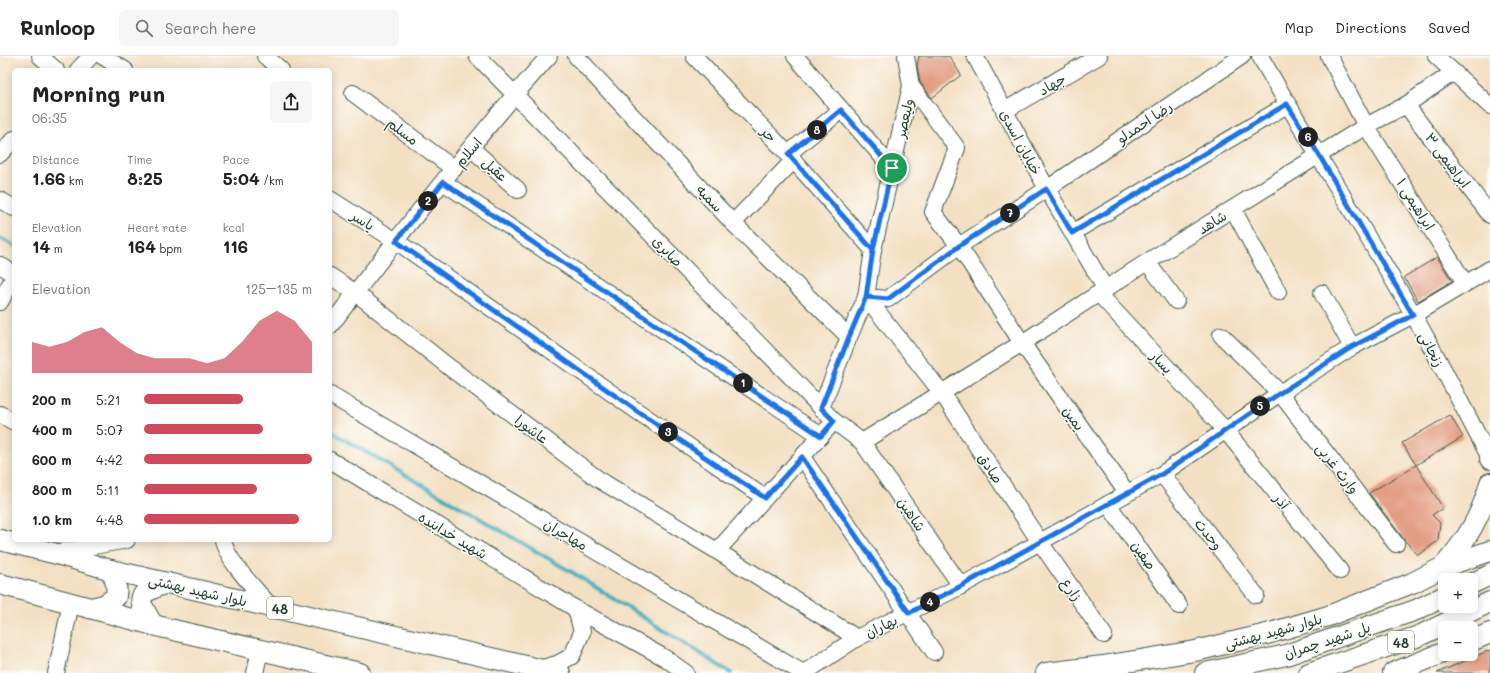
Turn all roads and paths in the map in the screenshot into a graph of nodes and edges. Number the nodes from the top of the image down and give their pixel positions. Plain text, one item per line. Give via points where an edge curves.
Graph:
1 (40, 56) edge
2 (91, 56) edge
3 (102, 56) edge
4 (265, 56) edge
5 (477, 56) edge
6 (549, 56) edge
7 (576, 56) edge
8 (694, 56) edge
9 (795, 56) edge
10 (906, 56) edge
11 (975, 56) edge
12 (1099, 56) edge
13 (1242, 56) edge
14 (1260, 56) edge
15 (1329, 56) edge
16 (1436, 56) edge
17 (54, 68) edge
18 (80, 68) edge
19 (122, 68) edge
20 (279, 68) edge
21 (1454, 72) junction
22 (911, 86) junction
23 (353, 93) dead end
24 (515, 94) junction
25 (1287, 104) junction
26 (1406, 104) junction
27 (1490, 106) edge
28 (841, 110) junction
29 (1004, 112) junction
30 (1366, 126) junction
31 (12, 141) edge
32 (471, 148) junction
33 (0, 154) edge
34 (1319, 155) junction
35 (791, 157) junction
36 (892, 168) junction
37 (454, 169) junction
38 (443, 182) junction
39 (1046, 189) junction
40 (518, 190) dead end
41 (0, 200) edge
42 (332, 200) edge
43 (12, 207) edge
44 (1232, 209) junction
45 (1490, 215) edge
46 (733, 223) junction
47 (1072, 233) junction
48 (396, 241) junction
49 (959, 246) junction
50 (873, 250) junction
51 (1147, 262) junction
52 (0, 265) edge
53 (1490, 270) edge
54 (12, 274) edge
55 (332, 277) edge
56 (12, 280) edge
57 (1465, 283) junction
58 (1102, 292) junction
59 (1278, 292) dead end
60 (356, 293) junction
61 (1322, 293) dead end
62 (866, 297) junction
63 (1176, 301) dead end
64 (0, 302) edge
65 (1413, 315) junction
66 (332, 323) edge
67 (1221, 334) dead end
68 (849, 337) junction
69 (1022, 343) junction
70 (1352, 347) junction
71 (942, 393) junction
72 (1280, 393) junction
73 (332, 396) edge
74 (821, 408) junction
75 (0, 414) edge
76 (12, 421) edge
77 (834, 421) junction
78 (1225, 430) junction
79 (821, 436) junction
80 (862, 442) junction
81 (802, 457) junction
82 (1490, 458) edge
83 (332, 461) edge
84 (1162, 474) junction
85 (1490, 483) edge
86 (1127, 493) junction
87 (765, 498) junction
88 (1108, 504) junction
89 (0, 540) edge
90 (116, 542) edge
91 (224, 542) edge
92 (1040, 542) junction
93 (1396, 544) dead end
94 (717, 551) junction
95 (1490, 551) edge
96 (53, 553) junction
97 (1443, 567) junction
98 (111, 570) junction
99 (1340, 571) dead end
100 (1490, 575) edge
101 (1478, 581) edge
102 (167, 583) junction
103 (0, 584) edge
104 (961, 586) junction
105 (1490, 586) edge
106 (1256, 595) dead end
107 (1438, 599) edge
108 (1490, 602) edge
109 (71, 603) junction
110 (1179, 606) dead end
111 (271, 607) junction
112 (91, 608) junction
113 (576, 609) junction
114 (909, 613) junction
115 (153, 625) junction
116 (1490, 633) edge
117 (1104, 635) dead end
118 (857, 638) junction
119 (1478, 638) edge
120 (260, 650) junction
121 (934, 652) dead end
122 (1438, 655) edge
123 (539, 669) junction
124 (56, 673) edge
125 (255, 673) edge
126 (360, 673) edge
127 (560, 673) edge
128 (686, 673) edge
129 (804, 673) edge
130 (1046, 673) edge
131 (1205, 673) edge
132 (1309, 673) edge
133 (1393, 673) edge

1 - 17 street
2 - 18 street
3 - 19 street
4 - 20 street
5 - 24 street, صابری
6 - 24 street, اسلام
7 - 46 street, سمیه
8 - 35 street, حر
9 - 28 street
10 - 22 street, ولیعصر
11 - 29 street, خیابان اسدی
12 - 29 street, جهاد
13 - 39 street, رضا احمدلو
14 - 25 street, زنجانی
15 - 30 street, ابراهیمی ۱
16 - 21 street
21 - 26 street, شاهد
21 - 27 street
22 - 36 street, ولیعصر
22 - 49 street, یمین via 957,148 933,212
23 - 37 street, مسلم
24 - 32 street, اسلام
24 - 74 street, صابری
25 - 34 street, زنجانی
25 - 47 street
26 - 30 street, شاهد
26 - 45 street, ابراهیمی ۳
28 - 35 street
28 - 36 street
29 - 39 street, خیابان اسدی
30 - 34 street, شاهد
30 - 57 street, ابراهیمی ۱
31 - 33 street
32 - 37 street, اسلام
32 - 40 street, عقیل
34 - 44 street, شاهد
34 - 65 street, زنجانی
35 - 46 street
35 - 50 street, حر
36 - 50 street, ولیعصر
37 - 38 street, اسلام
38 - 48 street, اسلام
38 - 79 street
39 - 47 street, خیابان اسدی
39 - 49 street, رضا احمدلو
41 - 43 street
42 - 48 street, یاسر
44 - 51 street, شاهد
44 - 59 street
46 - 68 street, سمیه
47 - 58 street, خیابان اسدی
48 - 60 street, اسلام
48 - 87 street, یاسر
49 - 62 street, رضا احمدلو via 888,299
49 - 69 street, یمین
50 - 62 street, ولیعصر
51 - 58 street, شاهد
51 - 63 street
52 - 54 street
53 - 57 street, بهاران
55 - 60 street, عاشورا
56 - 64 street
57 - 65 street, بهاران
58 - 69 street, شاهد
58 - 78 street, یسار
60 - 66 street, اسلام
60 - 94 street, عاشورا via 448,367 598,479
61 - 70 street
62 - 68 street, ولیعصر
62 - 71 street, صادق
65 - 70 street, بهاران
65 - 82 street, زنجانی
67 - 72 street, وارث غربی
68 - 74 street, ولیعصر
69 - 71 street, شاهد
69 - 86 street, یمین
70 - 72 street, بهاران
71 - 80 street, شاهد
71 - 92 street, صادق
72 - 78 street, بهاران
72 - 93 street, وارث غربی
73 - 129 street, مهاجران
74 - 77 street, صابری
75 - 76 street
77 - 79 street
77 - 80 street, شاهین
78 - 84 street, بهاران
78 - 99 street, آذر
79 - 81 street
80 - 104 street, شاهین
81 - 87 street
81 - 114 street
83 - 113 street, شهید خدابنده
84 - 86 street, بهاران
84 - 106 street, وحدت
85 - 97 main road via 1483,508 1472,529 1458,551
86 - 88 street, بهاران
87 - 94 street
88 - 92 street, بهاران
88 - 110 street, صفین
89 - 96 main road, بلوار شهید بهشتی / 48
90 - 96 street
91 - 111 street via 231,560
92 - 104 street, بهاران
92 - 117 street, زارع
94 - 118 street, عاشورا
95 - 97 main road, بلوار شهید بهشتی
96 - 98 main road, بلوار شهید بهشتی / 48
97 - 105 main road via 1466,567 1478,573
97 - 130 main road, بلوار شهید بهشتی via 1412,583 1328,616 1267,634 1195,651
98 - 102 main road, بلوار شهید بهشتی / 48
98 - 112 main road via 116,581 116,597 104,605
100 - 101 main road, bridge
102 - 111 main road, بلوار شهید بهشتی / 48
102 - 115 main road via 143,594 142,605
103 - 109 main road
104 - 114 street, بهاران
107 - 131 main road, پل شهید چمران / 48 via 1416,610 1286,655
108 - 132 main road, پل شهید چمران / 48 via 1419,636
109 - 112 main road
109 - 124 street
111 - 123 main road, بلوار شهید بهشتی / 48
112 - 115 main road
113 - 123 street via 582,632 572,656
113 - 128 street, شهید خدابنده via 665,658
114 - 118 street, بهاران
114 - 121 street
115 - 120 main road
116 - 119 main road
118 - 129 street, بهاران
120 - 125 street
120 - 126 main road
122 - 133 main road
123 - 127 main road, بلوار شهید بهشتی / 48

